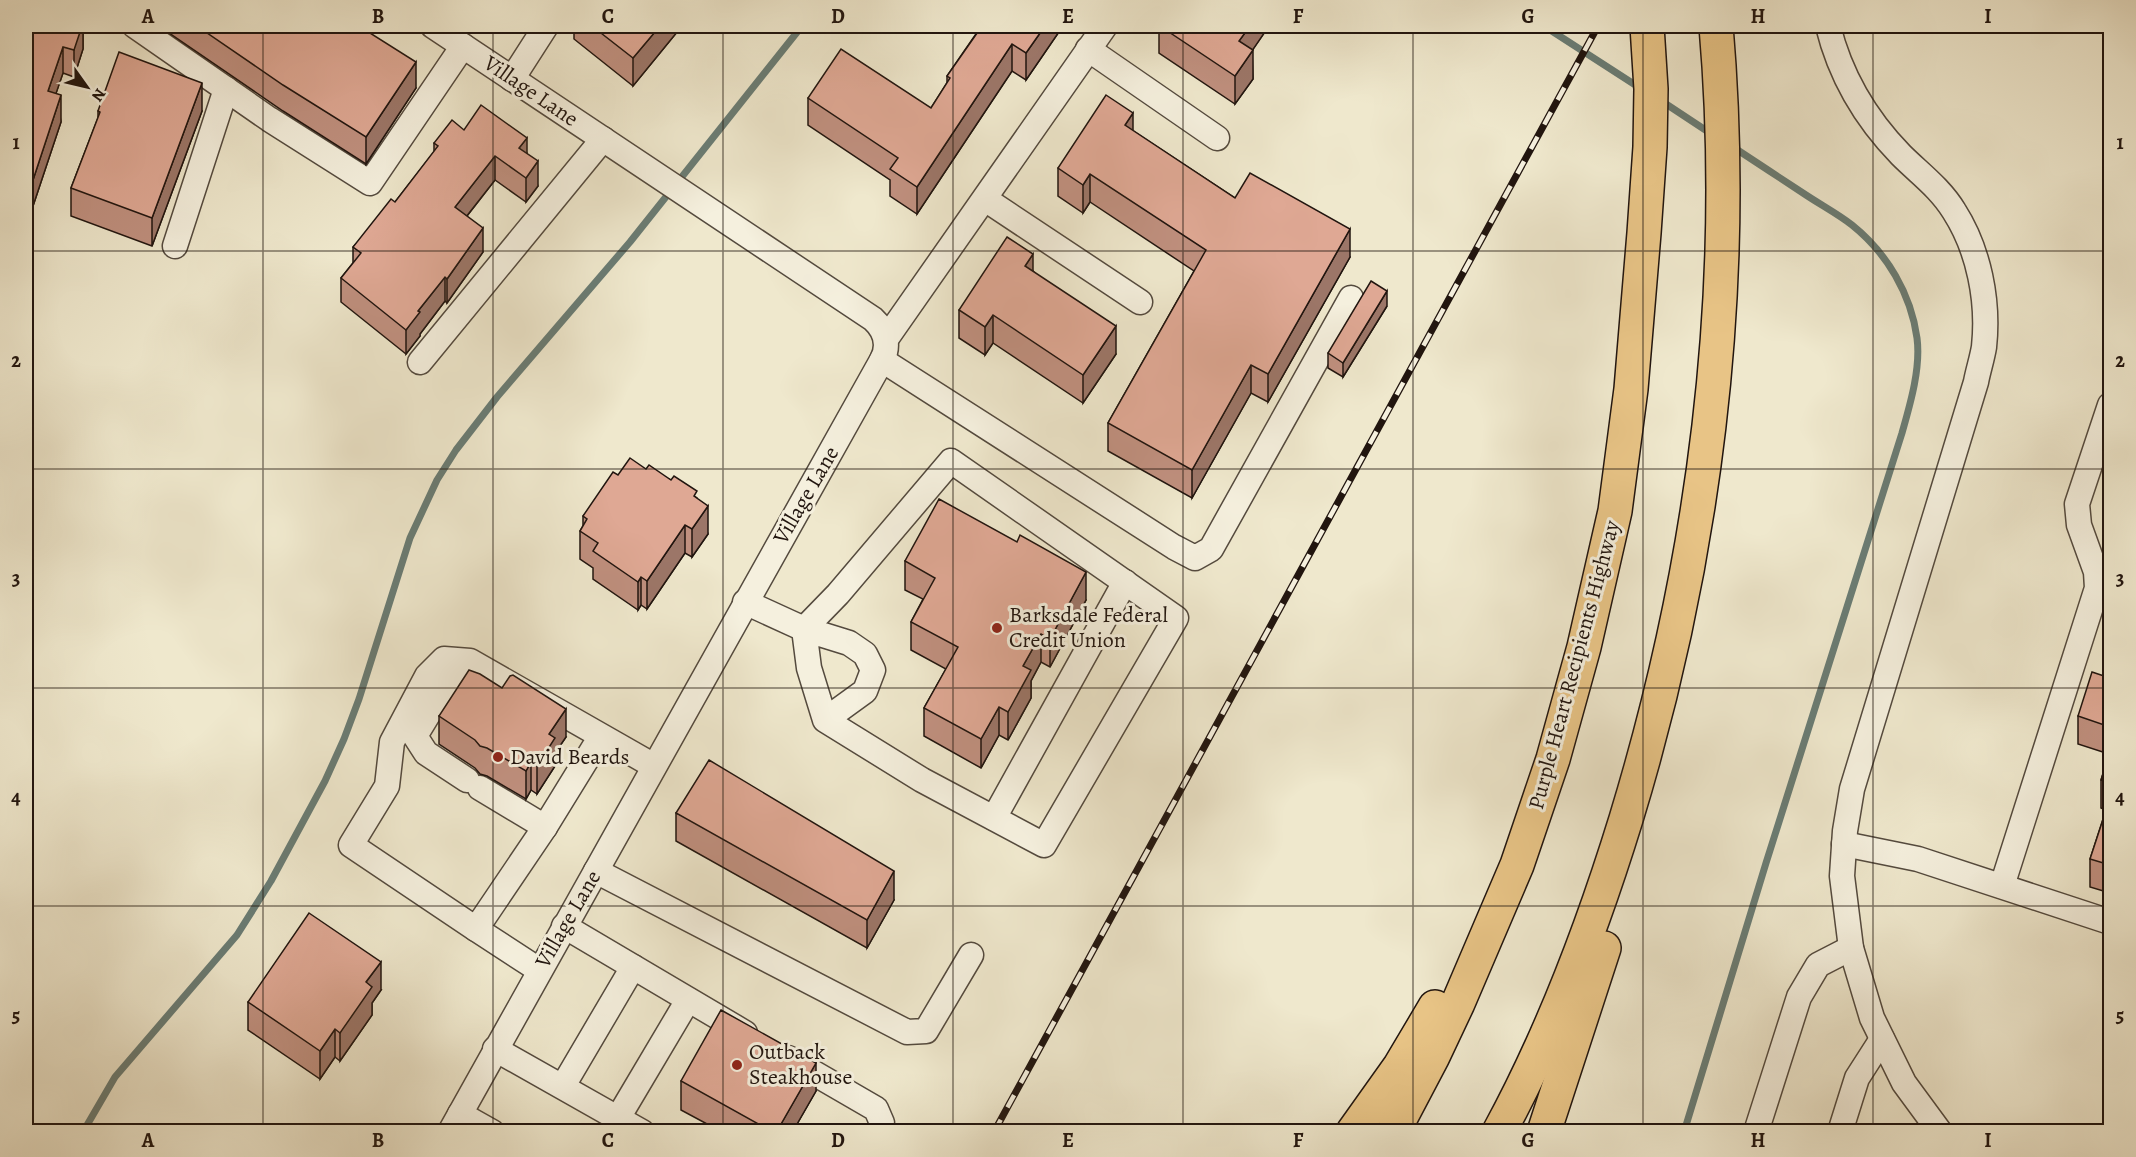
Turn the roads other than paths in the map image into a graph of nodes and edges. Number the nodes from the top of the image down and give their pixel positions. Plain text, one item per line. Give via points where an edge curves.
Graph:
1 (135, 26) edge
2 (433, 26) edge
3 (546, 26) edge
4 (1105, 26) edge
5 (1647, 26) edge
6 (1716, 26) edge
7 (1828, 26) edge
8 (463, 46) junction
9 (1088, 49) junction
10 (512, 79) junction
11 (226, 89) junction
12 (1217, 138) dead end
13 (603, 139) junction
14 (985, 199) junction
15 (175, 246) dead end
16 (1351, 298) dead end
17 (1140, 302) dead end
18 (884, 350) junction
19 (420, 362) dead end
20 (2110, 405) edge
21 (1125, 582) junction
22 (745, 602) junction
23 (804, 629) junction
24 (519, 688) junction
25 (825, 720) junction
26 (601, 736) junction
27 (1651, 738) junction
28 (654, 766) junction
29 (994, 819) junction
30 (545, 826) junction
31 (1844, 844) junction
32 (596, 871) junction
33 (2001, 886) junction
34 (2110, 922) edge
35 (564, 926) junction
36 (476, 929) junction
37 (1483, 944) junction
38 (1851, 948) junction
39 (971, 955) dead end
40 (633, 967) junction
41 (539, 970) junction
42 (688, 1000) junction
43 (1882, 1039) junction
44 (495, 1048) junction
45 (563, 1086) junction
46 (618, 1118) junction
47 (455, 1123) edge
48 (1932, 1128) edge
49 (492, 1131) edge
50 (642, 1131) edge
51 (881, 1131) edge
52 (1353, 1131) edge
53 (1393, 1131) edge
54 (1499, 1131) edge
55 (1544, 1131) edge
56 (1756, 1131) edge
57 (1840, 1131) edge

1 - 11 street
2 - 8 street, Village Lane
3 - 10 street
4 - 9 street
5 - 37 highway, Purple Heart Recipients Highway via 1650,124 1644,233 1631,389 1612,522 1584,647 1553,759 1517,865
6 - 27 highway via 1724,158 1712,406 1697,518
7 - 31 street via 1850,88 1873,123 1933,183 1954,211 1976,261 1984,311 1984,347 1976,382 1852,789
8 - 10 street, Village Lane
8 - 11 street via 370,183
9 - 12 street
9 - 14 street
10 - 13 street, Village Lane
11 - 15 street
13 - 18 street, Village Lane via 873,319 880,327
13 - 19 street
14 - 17 street
14 - 18 street
16 - 18 street via 1211,549 1195,558
18 - 22 street, Village Lane
20 - 33 street via 2077,504 2097,588
21 - 23 street via 951,461
21 - 29 street
21 - 29 street via 1176,618 1044,845
22 - 23 street
22 - 28 street, Village Lane
23 - 25 street via 809,669
23 - 25 street via 849,642 865,654 873,670 865,691
24 - 26 street
24 - 30 street via 495,691 455,680 443,690 415,736 426,753
24 - 36 street via 470,661 444,659 427,676 392,742 387,786 351,845
25 - 29 street
26 - 28 street
26 - 30 street
27 - 54 highway via 1590,928 1555,1017
27 - 55 highway via 1630,859
28 - 32 street, Village Lane
30 - 36 street
31 - 33 street via 1918,859
31 - 38 street via 1842,876
32 - 35 street, Village Lane
32 - 39 street via 907,1032 926,1030
33 - 34 street
35 - 40 street
35 - 41 street, Village Lane
36 - 41 street
37 - 52 highway via 1439,1000 1400,1066
37 - 53 highway, Purple Heart Recipients Highway via 1433,1056
38 - 43 street
38 - 56 street via 1818,965 1799,997
40 - 42 street
40 - 45 street
41 - 44 street, Village Lane
42 - 46 street
42 - 51 street via 876,1109
43 - 48 street
43 - 57 street via 1857,1078
44 - 45 street
44 - 47 street, Village Lane
45 - 46 street
46 - 50 street
47 - 49 street

